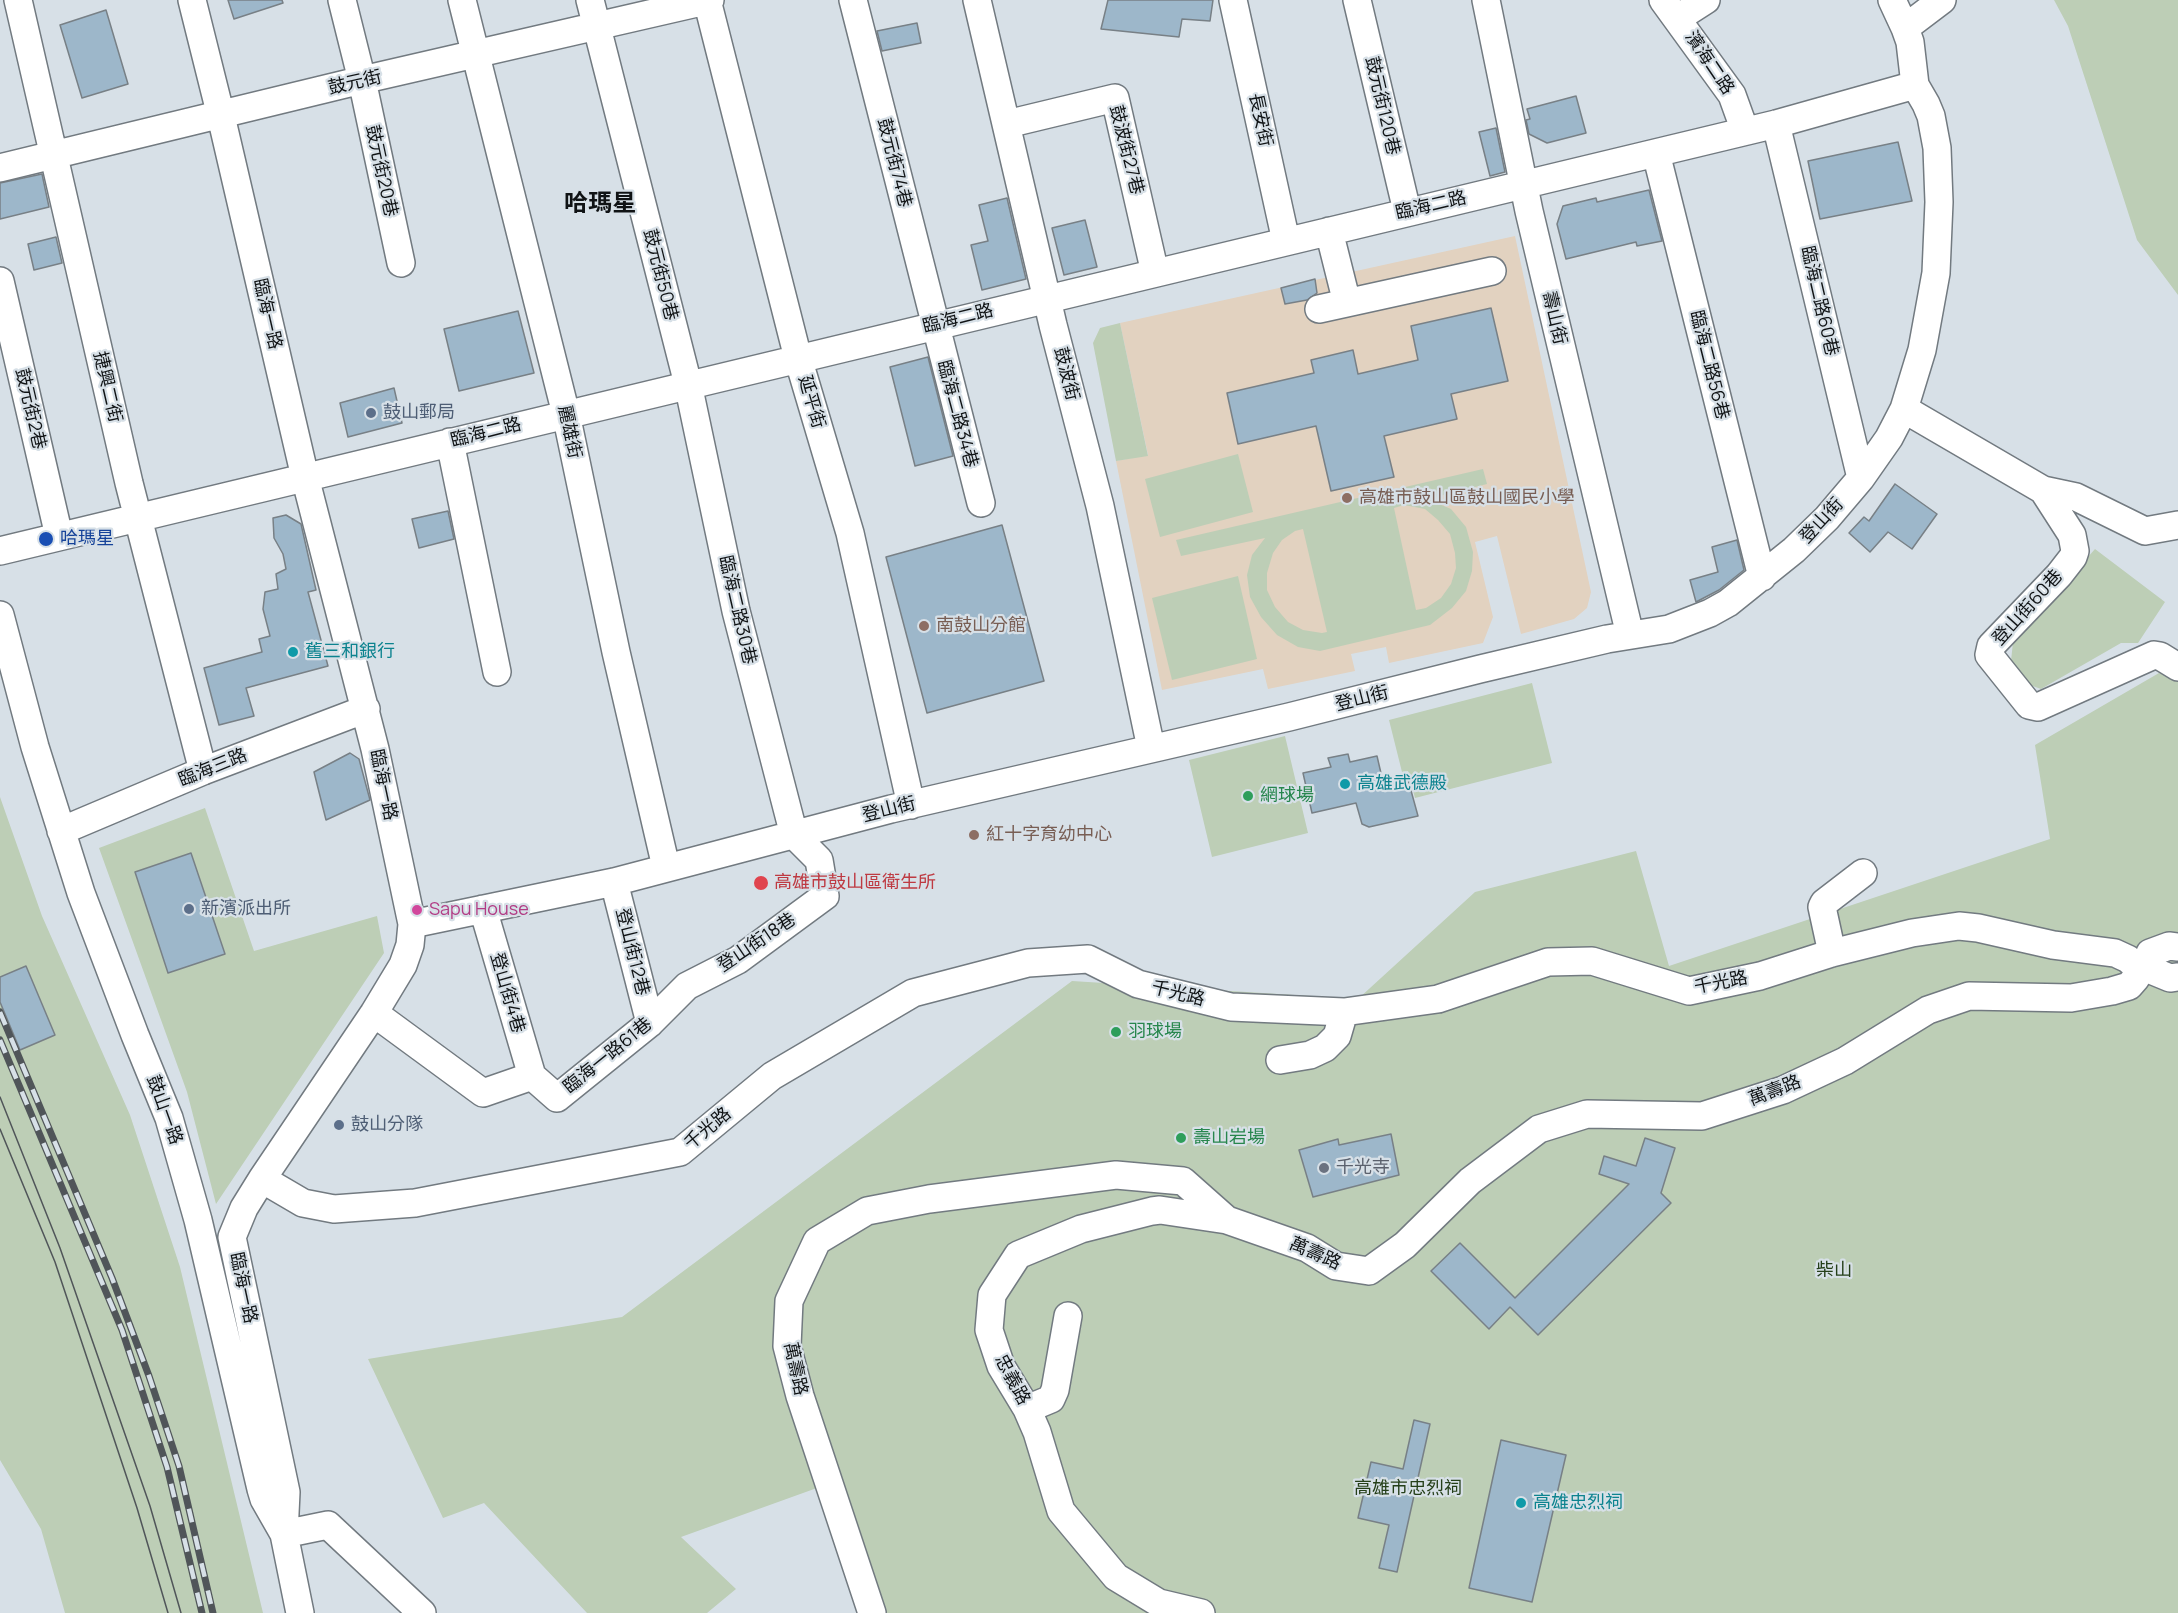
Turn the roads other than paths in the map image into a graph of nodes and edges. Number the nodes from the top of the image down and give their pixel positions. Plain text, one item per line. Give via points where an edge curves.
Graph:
1 (18, 0) edge
2 (192, 0) edge
3 (342, 0) edge
4 (462, 0) edge
5 (590, 0) edge
6 (708, 0) edge
7 (853, 0) edge
8 (977, 0) edge
9 (1233, 0) edge
10 (1357, 0) edge
11 (1486, 0) edge
12 (1706, 0) edge
13 (1892, 0) edge
14 (1942, 0) edge
15 (1670, 9) edge
16 (596, 27) junction
17 (1905, 28) junction
18 (475, 56) junction
19 (362, 80) junction
20 (1915, 85) junction
21 (221, 116) junction
22 (1008, 124) junction
23 (1776, 124) junction
24 (1745, 131) junction
25 (1656, 153) junction
26 (53, 155) junction
27 (0, 168) edge
28 (1523, 185) junction
29 (1407, 211) junction
30 (1329, 231) junction
31 (1286, 241) junction
32 (401, 262) dead end
33 (1492, 271) dead end
34 (1155, 273) junction
35 (0, 281) edge
36 (1047, 298) junction
37 (1347, 303) junction
38 (1319, 309) dead end
39 (934, 325) junction
40 (798, 358) junction
41 (687, 384) junction
42 (1904, 409) junction
43 (566, 414) junction
44 (450, 442) junction
45 (305, 477) junction
46 (1861, 478) junction
47 (2043, 490) junction
48 (981, 503) dead end
49 (138, 518) junction
50 (2178, 525) edge
51 (59, 536) junction
52 (0, 551) edge
53 (1762, 577) junction
54 (0, 615) edge
55 (1630, 635) junction
56 (2178, 667) edge
57 (497, 672) dead end
58 (366, 709) junction
59 (1151, 748) junction
60 (203, 771) junction
61 (911, 805) junction
62 (61, 831) junction
63 (794, 835) junction
64 (666, 867) junction
65 (1863, 873) dead end
66 (614, 882) junction
67 (483, 909) junction
68 (412, 924) junction
69 (2178, 946) edge
70 (1832, 953) junction
71 (2142, 966) junction
72 (2178, 977) edge
73 (687, 986) joint
74 (1344, 1012) junction
75 (374, 1013) junction
76 (650, 1023) junction
77 (1280, 1060) dead end
78 (532, 1076) junction
79 (262, 1179) junction
80 (1227, 1220) junction
81 (1068, 1316) dead end
82 (1028, 1409) junction
83 (284, 1534) junction
84 (1164, 1608) edge
85 (300, 1613) edge
86 (422, 1613) edge
87 (872, 1613) edge
88 (1201, 1613) edge

1 - 26 street, 捷興二街
2 - 21 street, 臨海一路
3 - 19 street, 鼓元街20巷
4 - 18 street, 麗雄街
5 - 16 street, 鼓元街50巷
6 - 16 street, 鼓元街
6 - 40 street, 延平街
7 - 39 street, 鼓元街74巷
8 - 22 street, 鼓波街
9 - 31 street, 長安街
10 - 29 street, 鼓元街120巷
11 - 28 street, 壽山街
12 - 15 street
13 - 17 street
14 - 17 street
15 - 24 street, 濱海二路 via 1732,95
16 - 18 street, 鼓元街
16 - 41 street, 鼓元街50巷
17 - 20 street
18 - 19 street, 鼓元街
18 - 43 street, 麗雄街
19 - 21 street, 鼓元街
19 - 32 street, 鼓元街20巷
20 - 23 street, 臨海二路
20 - 42 street, 登山街 via 1931,116 1940,202 1936,273 1922,350
21 - 26 street, 鼓元街
21 - 45 street, 臨海一路
22 - 34 street, 鼓波街27巷 via 1115,98
22 - 36 street, 鼓波街
23 - 24 street, 臨海二路
23 - 46 street, 臨海二路60巷
24 - 25 street, 臨海二路
25 - 28 street, 臨海二路
25 - 53 street, 臨海二路56巷
26 - 27 street, 鼓元街
26 - 49 street, 捷興二街
28 - 29 street, 臨海二路
28 - 55 street, 壽山街
29 - 30 street, 臨海二路
30 - 31 street, 臨海二路
30 - 37 street
31 - 34 street, 臨海二路
33 - 37 street
34 - 36 street, 臨海二路
35 - 51 street, 鼓元街2巷
36 - 39 street, 臨海二路
36 - 59 street, 鼓波街 via 1100,506
37 - 38 street
39 - 40 street, 臨海二路
39 - 48 street, 臨海二路34巷
40 - 41 street, 臨海二路
40 - 61 street, 延平街 via 850,533
41 - 43 street, 臨海二路
41 - 63 street, 臨海二路30巷 via 736,611
42 - 46 street, 登山街
42 - 47 street, 登山街60巷
43 - 44 street, 臨海二路
43 - 64 street, 麗雄街
44 - 45 street, 臨海二路
44 - 57 street
45 - 49 street, 臨海二路
45 - 58 street, 臨海一路
46 - 53 street, 登山街 via 1827,518
47 - 50 street, 登山街60巷 via 2076,497 2145,531
47 - 56 street, 登山街60巷 via 2072,535 2073,557 1991,646 1989,655 2029,705 2037,707 2154,655
49 - 51 street, 臨海二路
49 - 60 street, 捷興二街
51 - 52 street, 臨海二路
53 - 55 street, 登山街 via 1710,613 1669,629
54 - 62 street, 鼓山一路
55 - 59 street, 登山街
58 - 60 street, 臨海三路
58 - 68 street, 臨海一路
59 - 61 street, 登山街
60 - 62 street, 臨海三路
61 - 63 street, 登山街
62 - 83 street, 鼓山一路 via 81,893 169,1118 198,1220 261,1489
63 - 64 street, 登山街
63 - 73 street, 登山街18巷 via 819,860 825,896 738,960
64 - 66 street, 登山街
65 - 70 street via 1822,908
66 - 67 street, 登山街
66 - 76 street, 登山街12巷
67 - 68 street, 登山街
67 - 78 street, 登山街4巷
68 - 75 street, 臨海一路 via 403,965
69 - 71 street via 2150,953
70 - 71 street, 千光路 via 1959,926 2115,953
70 - 74 street, 千光路 via 1760,976 1689,991 1592,961 1548,962 1438,999
71 - 72 street, 千光路 via 2170,978
71 - 80 street, 萬壽路 via 2129,986 2112,991 2071,998 1969,996 1928,1010 1845,1061 1783,1090 1702,1116 1587,1114 1539,1129 1470,1181 1405,1245 1369,1271 1336,1266 1307,1248
73 - 76 street, 臨海一路61巷
74 - 77 street via 1337,1036 1325,1048
74 - 79 street, 千光路 via 1231,1007 1138,984 1088,959 1028,963 913,993 772,1076 680,1152 415,1203 334,1209 303,1203
75 - 78 street via 483,1093
75 - 79 street, 臨海一路
76 - 78 street, 臨海一路61巷 via 557,1098
79 - 83 street, 臨海一路 via 232,1238 286,1492
80 - 82 street, 忠義路 via 1152,1211 1081,1229 1018,1255 992,1295 989,1330 1001,1366
80 - 87 street, 萬壽路 via 1183,1181 1116,1175 929,1199 867,1211 817,1241 789,1301 788,1346 800,1396
81 - 82 street via 1055,1390 1051,1399
82 - 84 street, 忠義路 via 1061,1511 1116,1577
83 - 85 street, 鼓山一路
83 - 86 street via 328,1525
84 - 88 street, 忠義路

